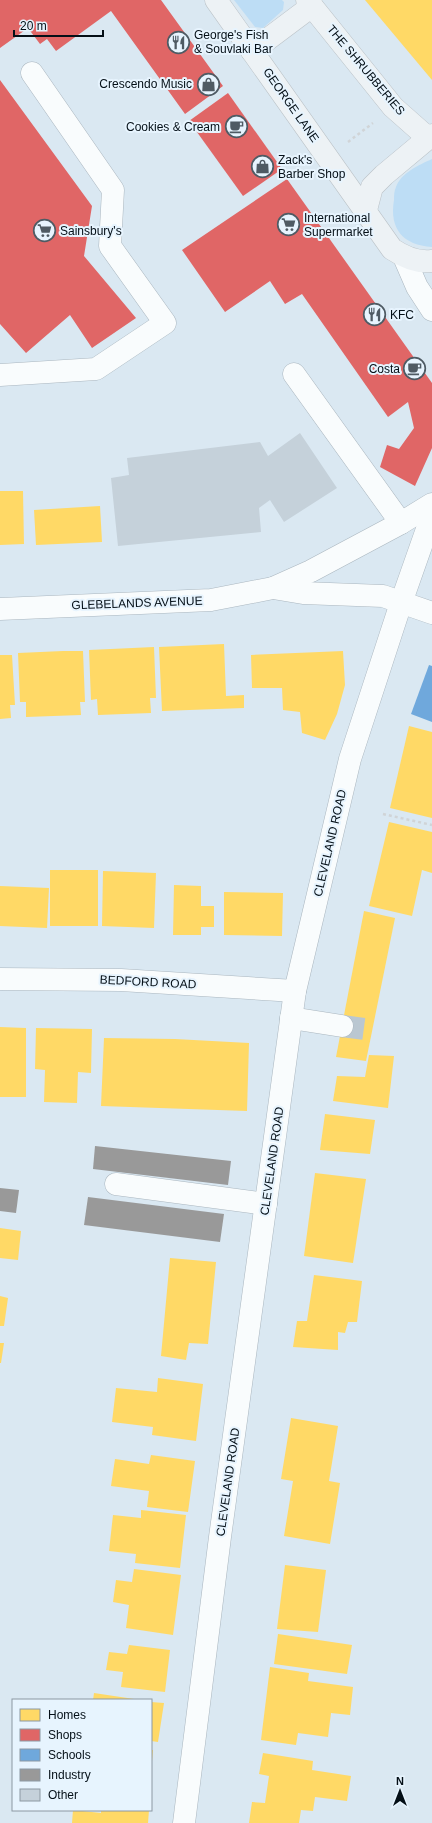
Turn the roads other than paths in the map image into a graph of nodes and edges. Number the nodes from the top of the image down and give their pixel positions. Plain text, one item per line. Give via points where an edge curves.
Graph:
1 (216, 0) edge
2 (310, 3) edge
3 (252, 51) junction
4 (32, 73) dead end
5 (430, 136) edge
6 (366, 210) junction
7 (404, 257) junction
8 (432, 261) edge
9 (432, 310) edge
10 (294, 374) dead end
11 (0, 375) edge
12 (432, 504) edge
13 (432, 515) edge
14 (402, 523) junction
15 (273, 588) junction
16 (401, 603) junction
17 (0, 609) edge
18 (432, 613) edge
19 (0, 979) edge
20 (295, 991) junction
21 (292, 1018) junction
22 (342, 1026) tunnel mouth
23 (116, 1184) dead end
24 (266, 1204) junction
25 (184, 1823) edge

1 - 3 main road, GEORGE LANE
2 - 3 main road
2 - 5 main road, THE SHRUBBERIES via 394,107
3 - 6 main road, GEORGE LANE
4 - 11 street via 113,190 110,246 164,323 96,369
5 - 6 main road via 372,187
6 - 7 main road, GEORGE LANE via 392,249
7 - 8 main road via 424,262
7 - 9 street
10 - 14 street
12 - 14 street, GLEBELANDS AVENUE
13 - 16 street, CLEVELAND ROAD
14 - 15 street, GLEBELANDS AVENUE via 310,572
15 - 16 street, GLEBELANDS AVENUE via 303,593 383,596
15 - 17 street, GLEBELANDS AVENUE via 211,600
16 - 18 street, GLEBELANDS AVENUE
16 - 20 street, CLEVELAND ROAD via 350,759
19 - 20 street, BEDFORD ROAD via 121,980
20 - 21 street, CLEVELAND ROAD
21 - 22 street
21 - 24 street, CLEVELAND ROAD
23 - 24 street
24 - 25 street, CLEVELAND ROAD

